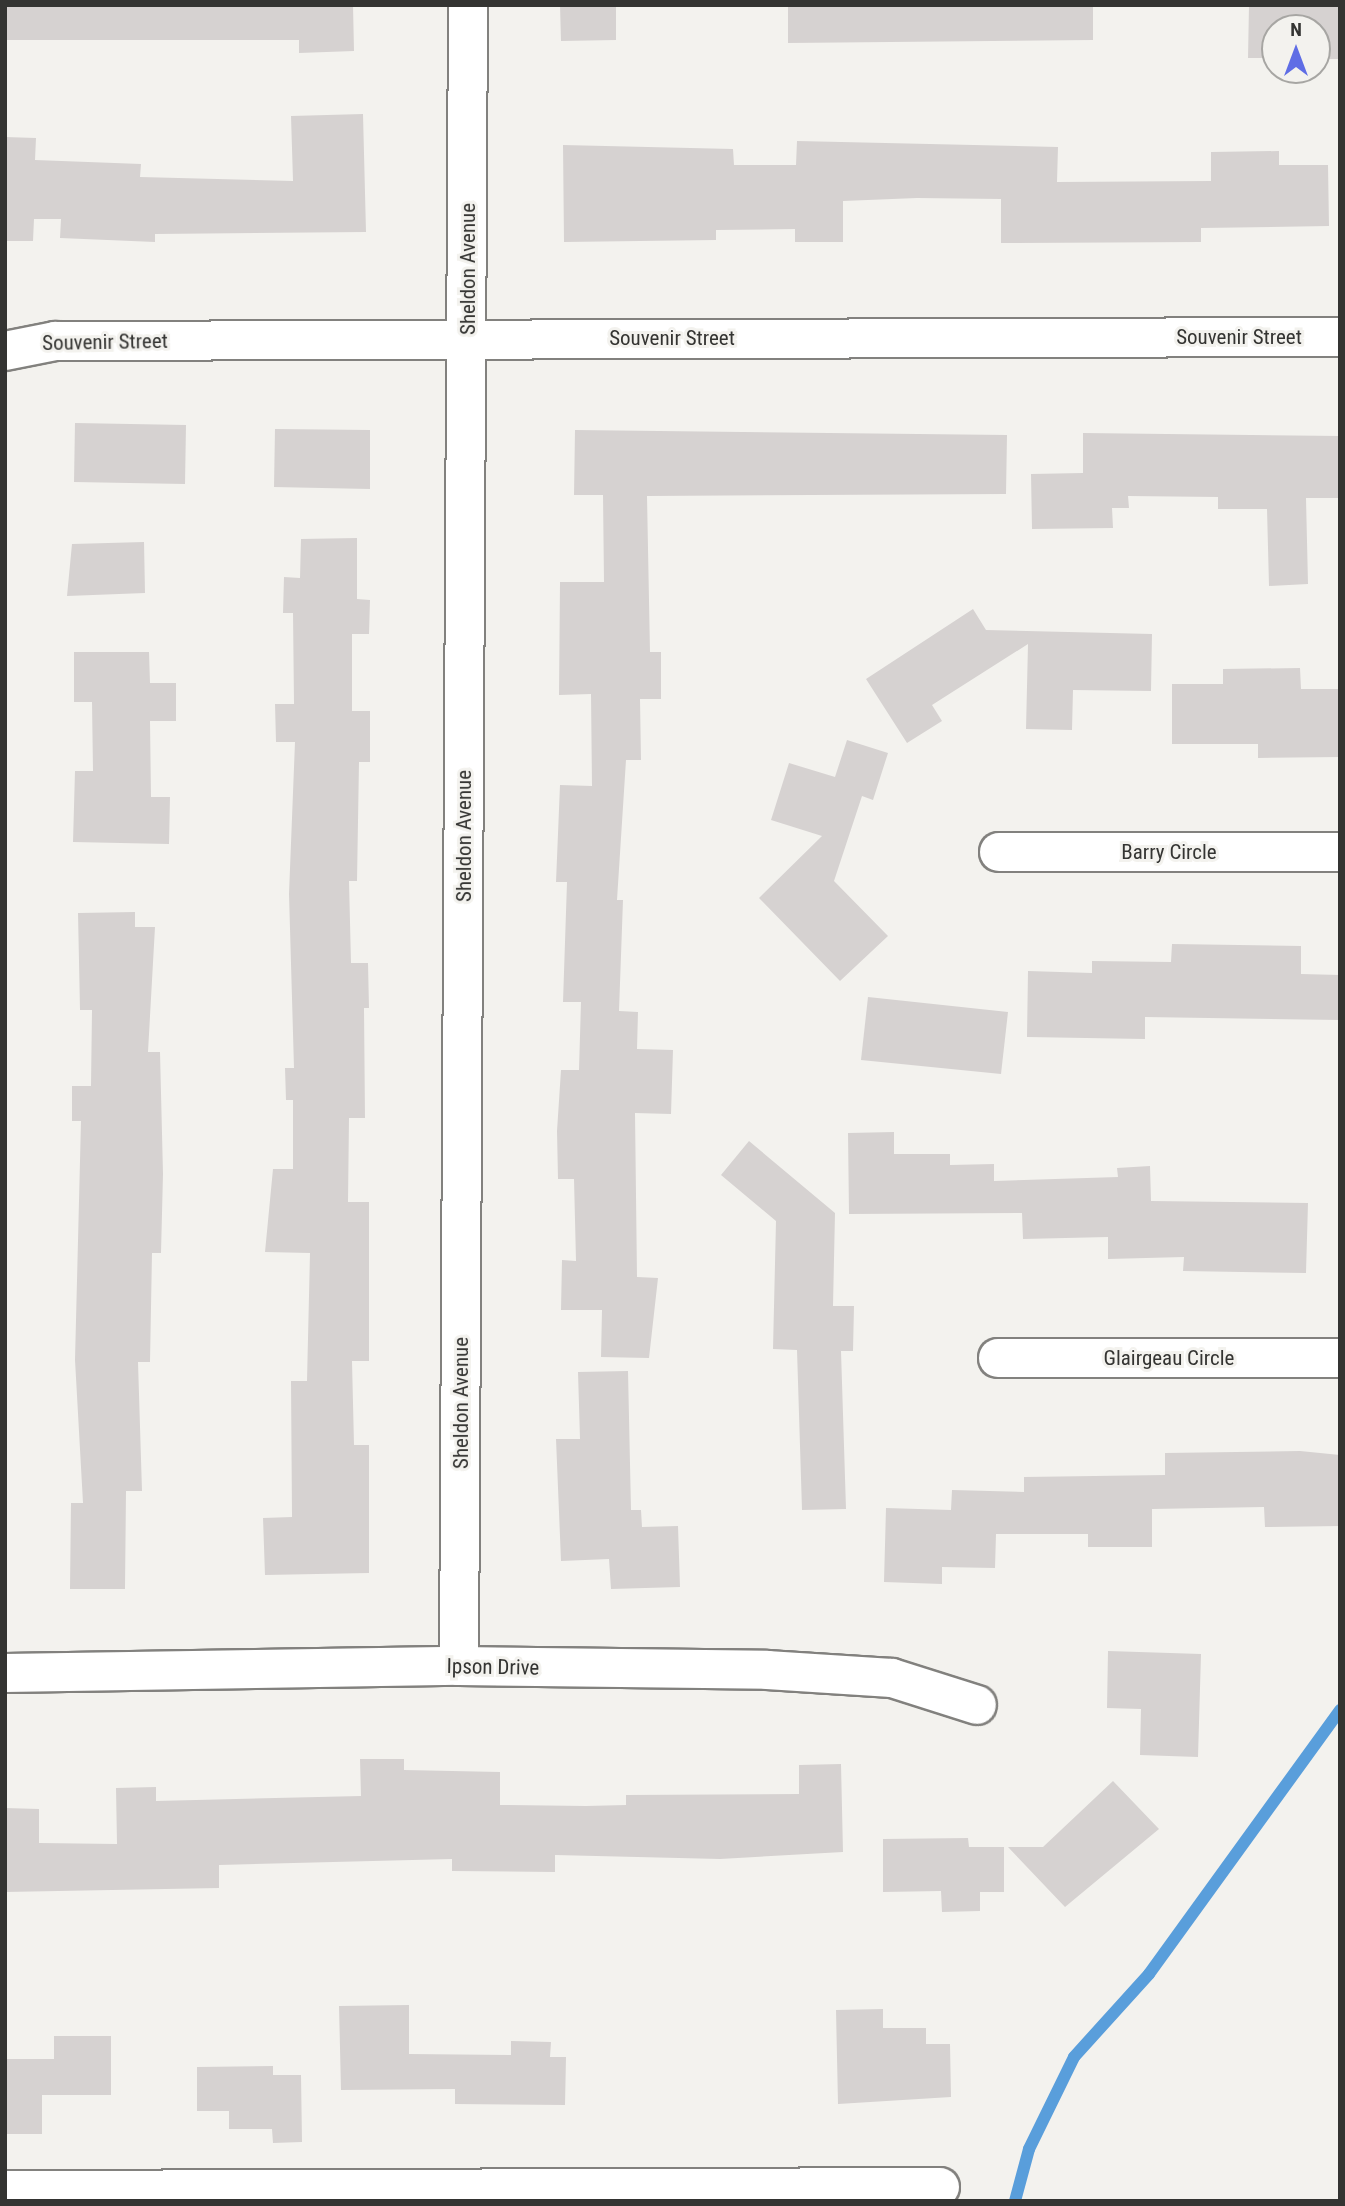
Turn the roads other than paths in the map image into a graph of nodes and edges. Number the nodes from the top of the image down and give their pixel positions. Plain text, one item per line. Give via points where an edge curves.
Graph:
1 (468, 5) edge
2 (1340, 337) edge
3 (468, 339) junction
4 (5, 351) edge
5 (999, 852) dead end
6 (1340, 852) edge
7 (998, 1359) dead end
8 (1340, 1359) edge
9 (459, 1666) junction
10 (5, 1672) edge
11 (977, 1705) dead end
12 (940, 2187) dead end
13 (5, 2190) edge

1 - 3 street, Sheldon Avenue
2 - 3 street, Souvenir Street
3 - 4 street, Souvenir Street via 55,341
3 - 9 street, Sheldon Avenue
5 - 6 street, Barry Circle
7 - 8 street, Glairgeau Circle
9 - 10 street, Ipson Drive
9 - 11 street, Ipson Drive via 892,1678
12 - 13 street

